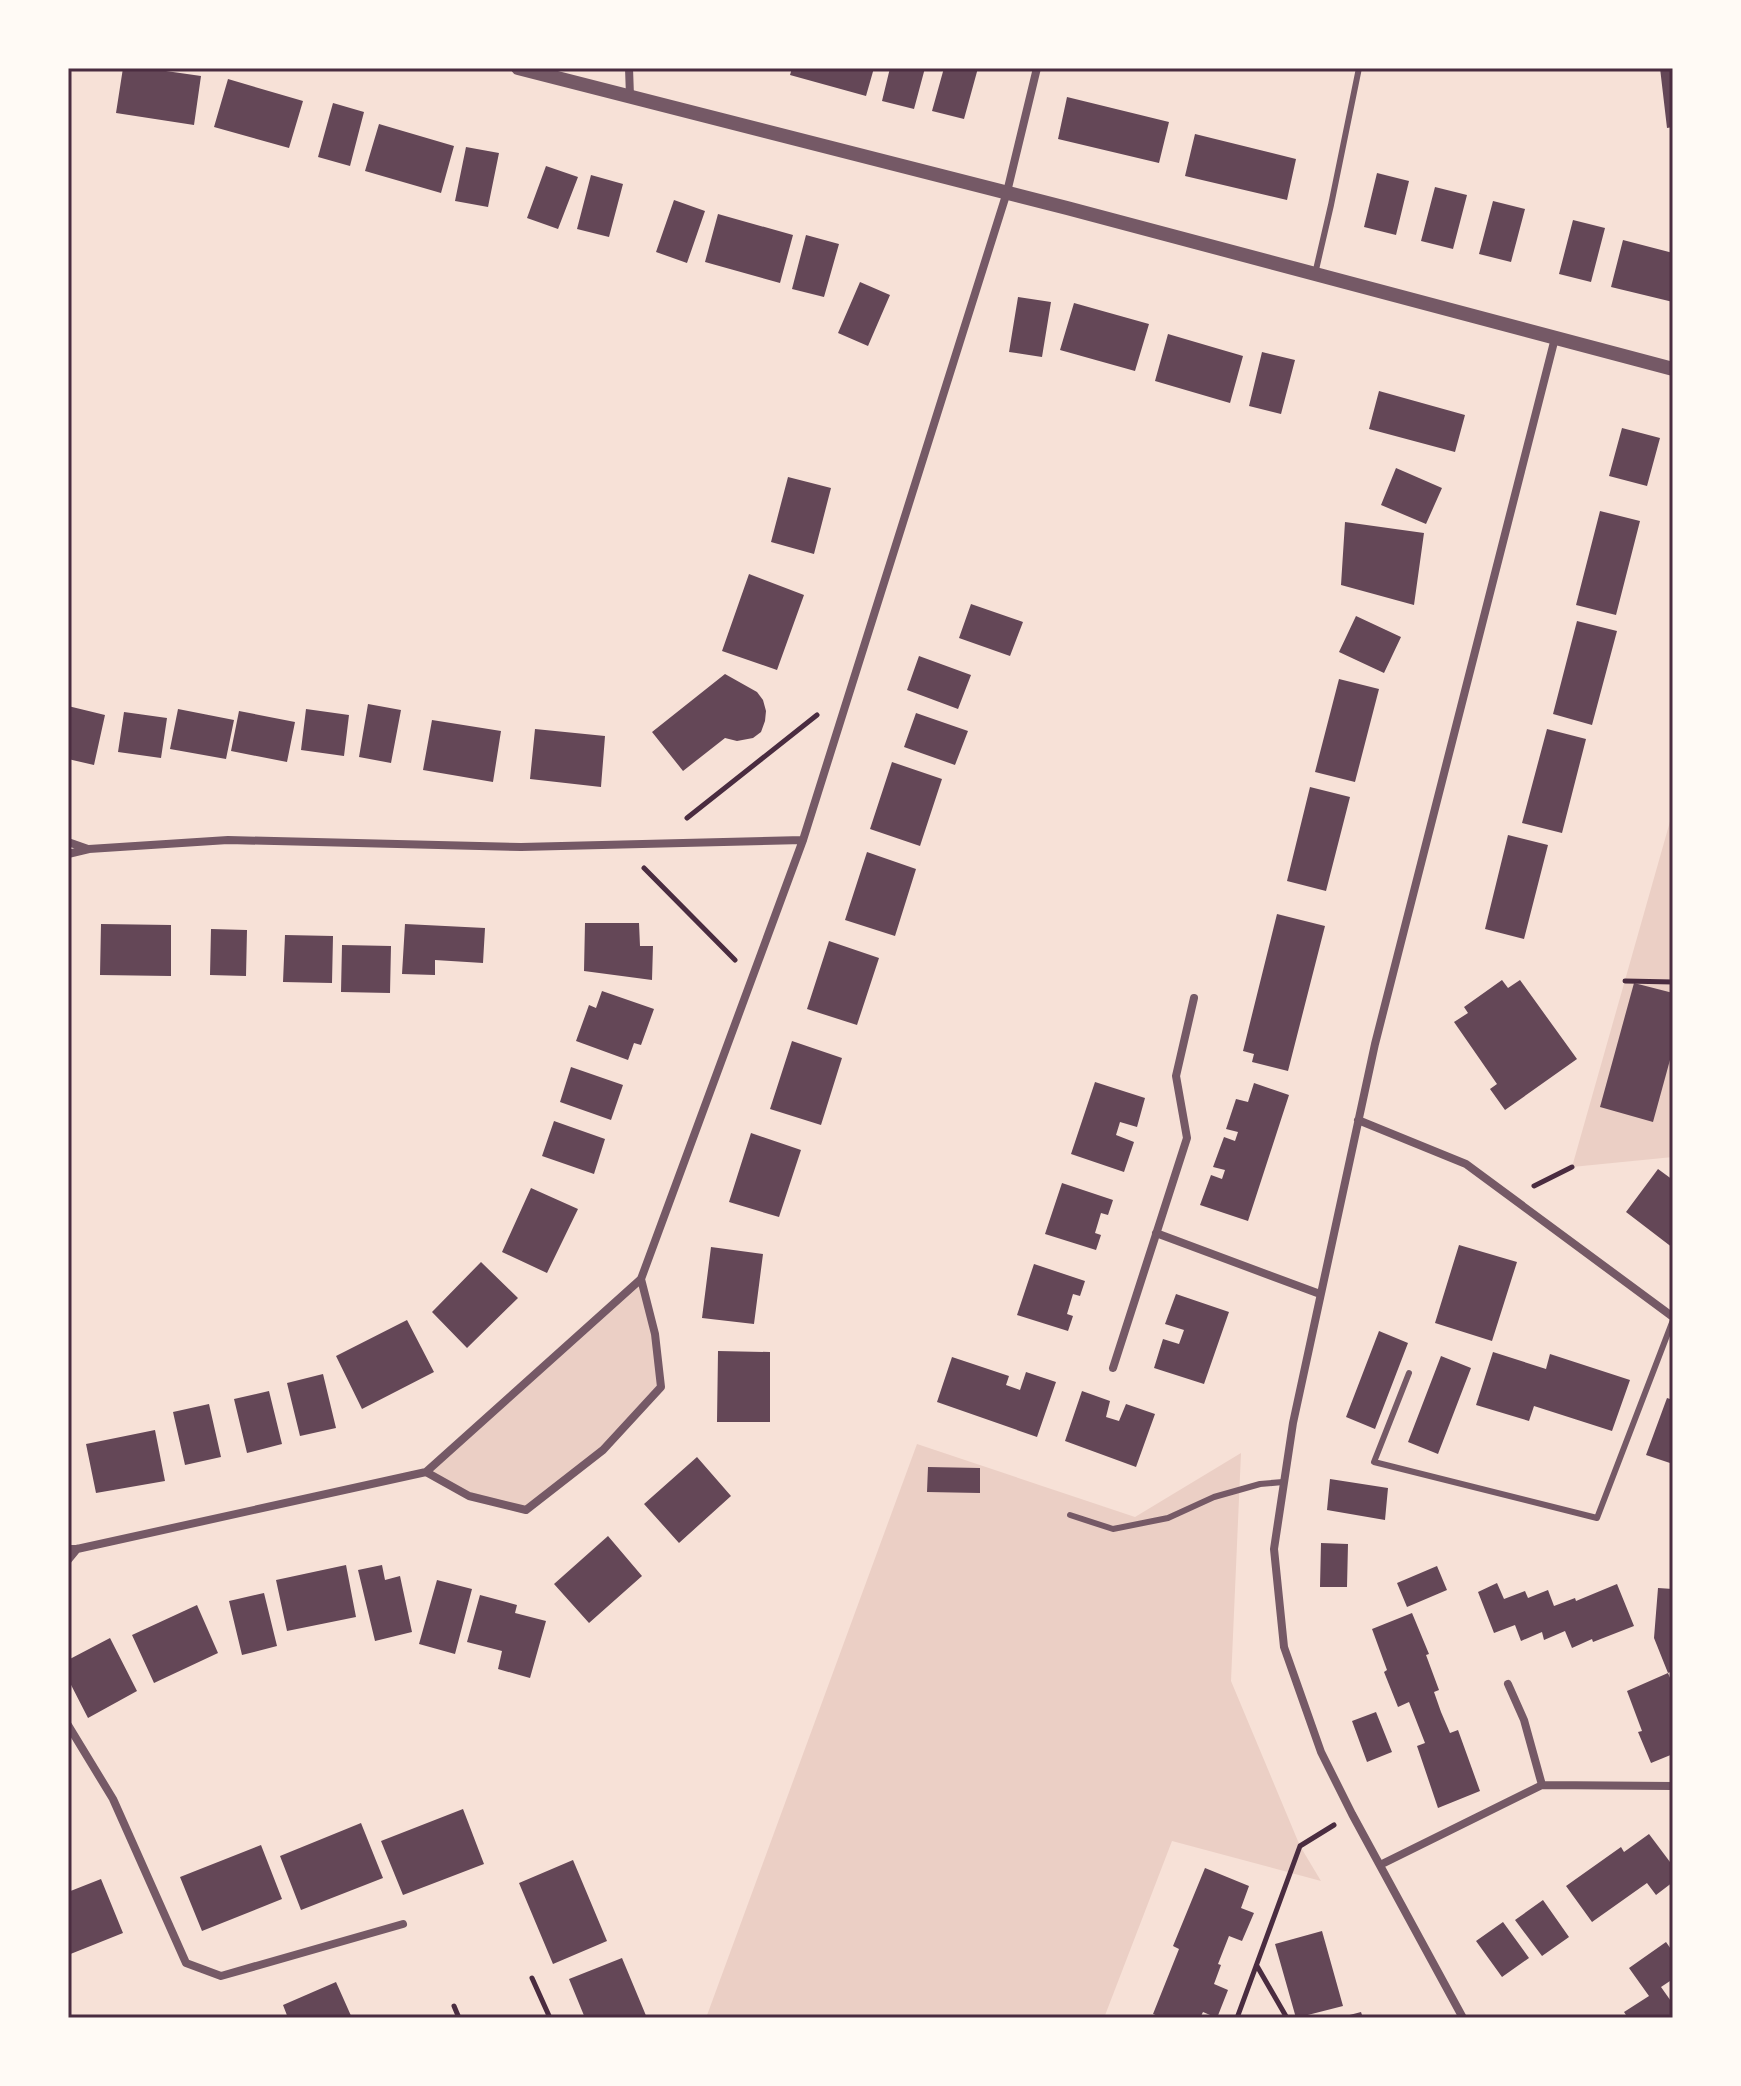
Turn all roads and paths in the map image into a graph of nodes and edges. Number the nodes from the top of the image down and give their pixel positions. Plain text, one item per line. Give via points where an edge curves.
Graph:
1 (518, 68) edge
2 (629, 68) edge
3 (1037, 68) edge
4 (1359, 68) edge
5 (630, 96) junction
6 (1007, 192) junction
7 (1315, 274) junction
8 (1555, 338) junction
9 (1673, 369) edge
10 (851, 688) junction
11 (803, 840) junction
12 (68, 842) edge
13 (655, 844) junction
14 (89, 849) junction
15 (68, 854) edge
16 (640, 864) dead end
17 (752, 977) junction
18 (1625, 981) dead end
19 (1673, 982) edge
20 (1194, 998) dead end
21 (1358, 1120) junction
22 (1572, 1167) dead end
23 (1512, 1197) junction
24 (1156, 1233) junction
25 (641, 1279) junction
26 (1320, 1294) junction
27 (1673, 1318) edge
28 (1113, 1368) dead end
29 (1409, 1373) dead end
30 (426, 1472) junction
31 (1283, 1482) junction
32 (1070, 1515) dead end
33 (72, 1549) edge
34 (68, 1560) edge
35 (1508, 1684) dead end
36 (68, 1725) edge
37 (1542, 1785) junction
38 (1673, 1786) edge
39 (1352, 1814) junction
40 (1380, 1865) junction
41 (403, 1924) dead end
42 (1256, 1965) junction
43 (532, 1978) dead end
44 (454, 2006) dead end
45 (459, 2018) edge
46 (550, 2018) edge
47 (1237, 2018) edge
48 (1287, 2018) edge
49 (1463, 2018) edge

1 - 5 street
2 - 5 street
3 - 6 street
4 - 7 lane
5 - 6 street
6 - 7 street
6 - 10 street
7 - 8 street
8 - 9 street
8 - 21 street
10 - 11 street
10 - 13 path
11 - 13 street
11 - 17 street
12 - 14 street
13 - 14 street via 521,847 228,840
14 - 15 street
16 - 17 path
17 - 25 street
18 - 19 path
20 - 24 street via 1176,1076 1187,1138
21 - 23 street via 1466,1164
21 - 26 street
22 - 23 path
23 - 27 street
24 - 26 street
24 - 28 street
25 - 30 street
25 - 30 street via 661,1387 603,1450 526,1510 469,1496
26 - 31 street
27 - 29 lane via 1597,1518 1374,1462
30 - 33 street
31 - 32 lane via 1260,1484 1168,1518 1113,1529
31 - 39 street via 1274,1549 1284,1647 1321,1752
33 - 34 street
35 - 37 street
36 - 41 street via 113,1799 186,1963 221,1976
37 - 38 street
37 - 40 street
39 - 40 street
39 - 42 path via 1300,1846
40 - 49 street
42 - 47 path
42 - 48 path
43 - 46 path
44 - 45 path

